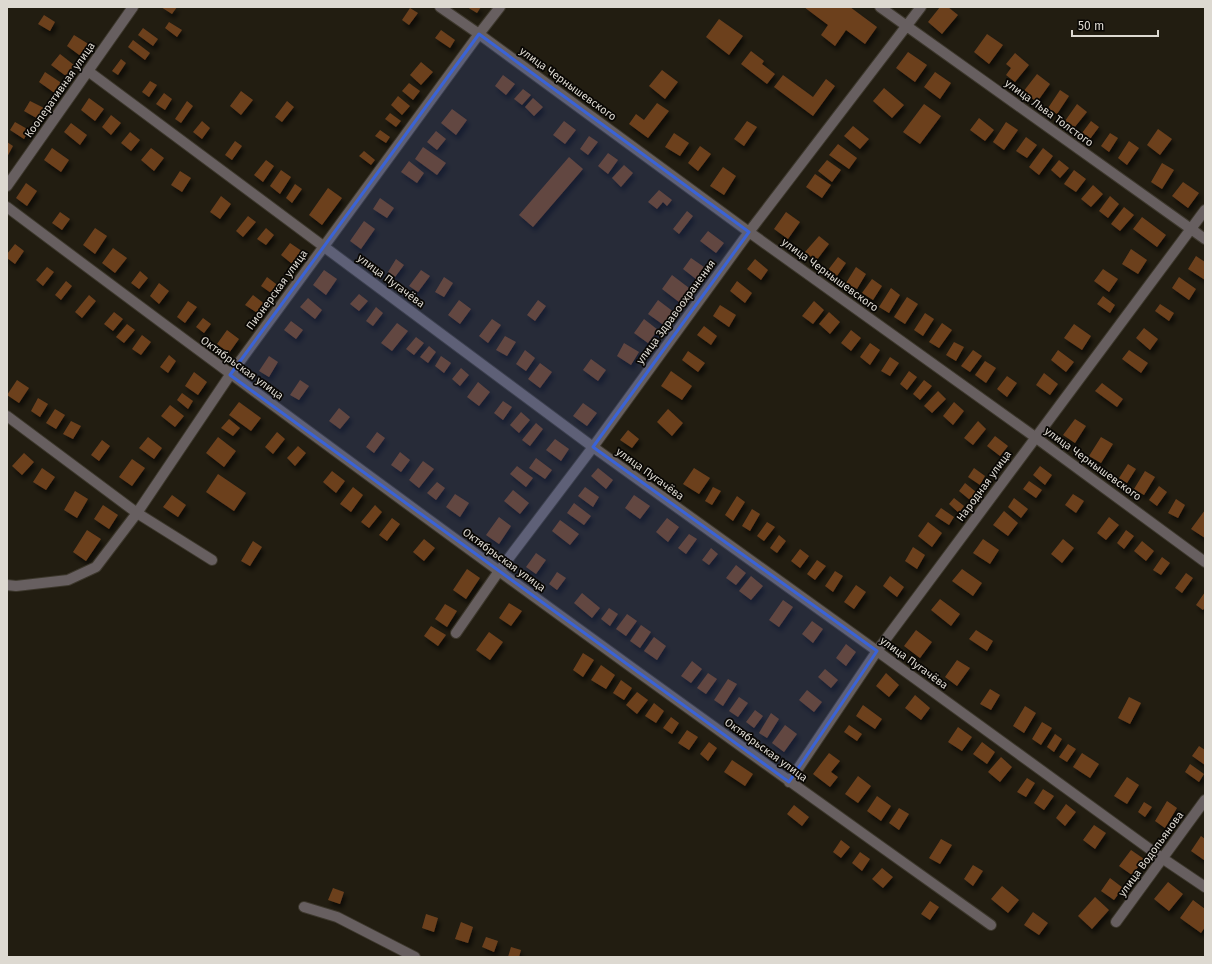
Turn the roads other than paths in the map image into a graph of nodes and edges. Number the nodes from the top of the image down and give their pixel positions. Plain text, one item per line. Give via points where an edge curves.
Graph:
1 (133, 7) edge
2 (440, 7) edge
3 (500, 7) edge
4 (880, 7) edge
5 (921, 7) edge
6 (907, 26) junction
7 (479, 34) junction
8 (88, 71) junction
9 (7, 186) edge
10 (7, 207) edge
11 (1205, 210) edge
12 (1191, 229) junction
13 (749, 232) junction
14 (1205, 239) edge
15 (324, 246) junction
16 (230, 374) junction
17 (7, 416) edge
18 (1035, 437) junction
19 (593, 447) junction
20 (137, 513) junction
21 (212, 560) dead end
22 (1205, 562) edge
23 (499, 571) junction
24 (7, 585) edge
25 (456, 633) dead end
26 (877, 651) junction
27 (789, 782) junction
28 (1205, 800) edge
29 (1162, 858) junction
30 (1205, 887) edge
31 (304, 907) dead end
32 (1116, 922) dead end
33 (991, 926) dead end
34 (415, 957) edge

1 - 8 street, Кооперативная улица
2 - 7 street, улица Чернышевского
3 - 7 street, Пионерская улица
4 - 6 street, улица Льва Толстого
5 - 6 street, улица Здравоохранения
6 - 12 street, улица Льва Толстого
6 - 13 street, улица Здравоохранения
7 - 13 street, улица Чернышевского
7 - 15 street, Пионерская улица
8 - 9 street, Кооперативная улица
8 - 15 street, улица Пугачёва
10 - 16 street, Октябрьская улица
11 - 12 street, Народная улица
12 - 14 street, улица Льва Толстого
12 - 18 street, Народная улица
13 - 18 street, улица Чернышевского
13 - 19 street, улица Здравоохранения
15 - 16 street, Пионерская улица
15 - 19 street, улица Пугачёва
16 - 20 street, Пионерская улица
16 - 23 street, Октябрьская улица
17 - 20 street
18 - 22 street, улица Чернышевского
18 - 26 street, Народная улица
19 - 23 street, улица Здравоохранения
19 - 26 street, улица Пугачёва
20 - 21 street
20 - 24 street, Пионерская улица via 96,567 68,580
23 - 25 street, улица Здравоохранения
23 - 27 street, Октябрьская улица
26 - 27 street, Народная улица
26 - 29 street, улица Пугачёва
27 - 33 street, Октябрьская улица
28 - 29 street, улица Водопьянова
29 - 30 street, улица Пугачёва
29 - 32 street, улица Водопьянова
31 - 34 street via 337,917

